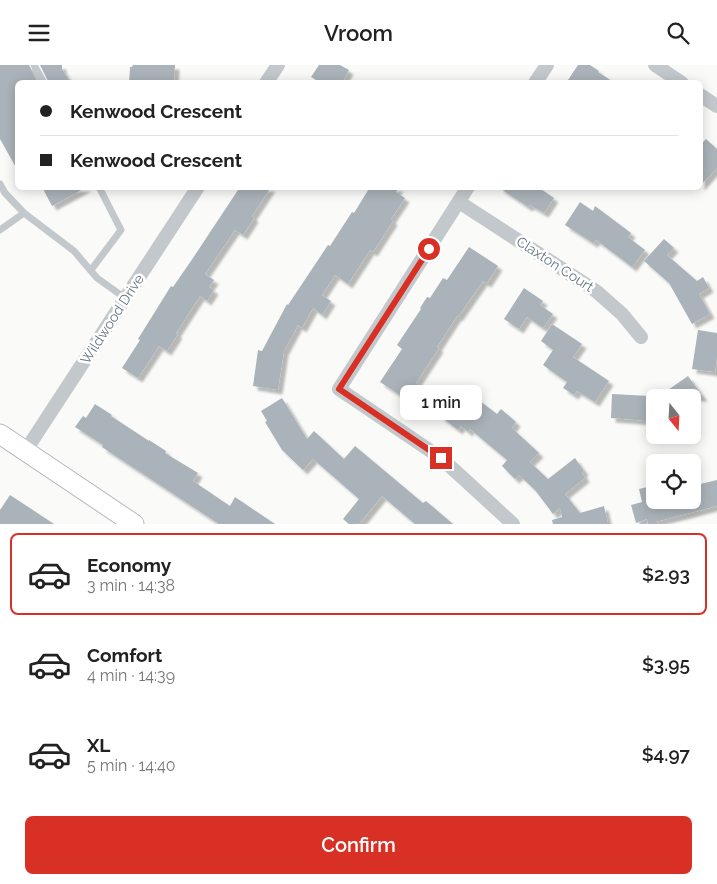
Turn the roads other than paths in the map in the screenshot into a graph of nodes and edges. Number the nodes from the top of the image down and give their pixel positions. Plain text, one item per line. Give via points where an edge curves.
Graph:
1 (34, 65) edge
2 (278, 65) edge
3 (547, 65) edge
4 (655, 65) edge
5 (42, 80) edge
6 (268, 80) edge
7 (538, 80) edge
8 (678, 80) edge
9 (703, 97) edge
10 (717, 106) edge
11 (0, 184) edge
12 (101, 190) edge
13 (196, 190) edge
14 (466, 190) edge
15 (459, 202) junction
16 (24, 213) junction
17 (0, 230) edge
18 (91, 270) junction
19 (125, 299) junction
20 (641, 337) dead end
21 (0, 434) edge
22 (26, 450) junction
23 (134, 524) edge
24 (512, 524) edge

1 - 5 lane
2 - 6 street
3 - 7 street
4 - 8 street
9 - 10 street
11 - 16 lane
12 - 18 lane via 121,230
13 - 19 street, Wildwood Drive
14 - 15 street
15 - 20 street, Claxton Court via 596,291 622,314
15 - 24 street via 339,389 441,458
16 - 17 lane
16 - 18 lane via 74,251
18 - 19 lane
19 - 22 street, Wildwood Drive
21 - 22 street
22 - 23 street

